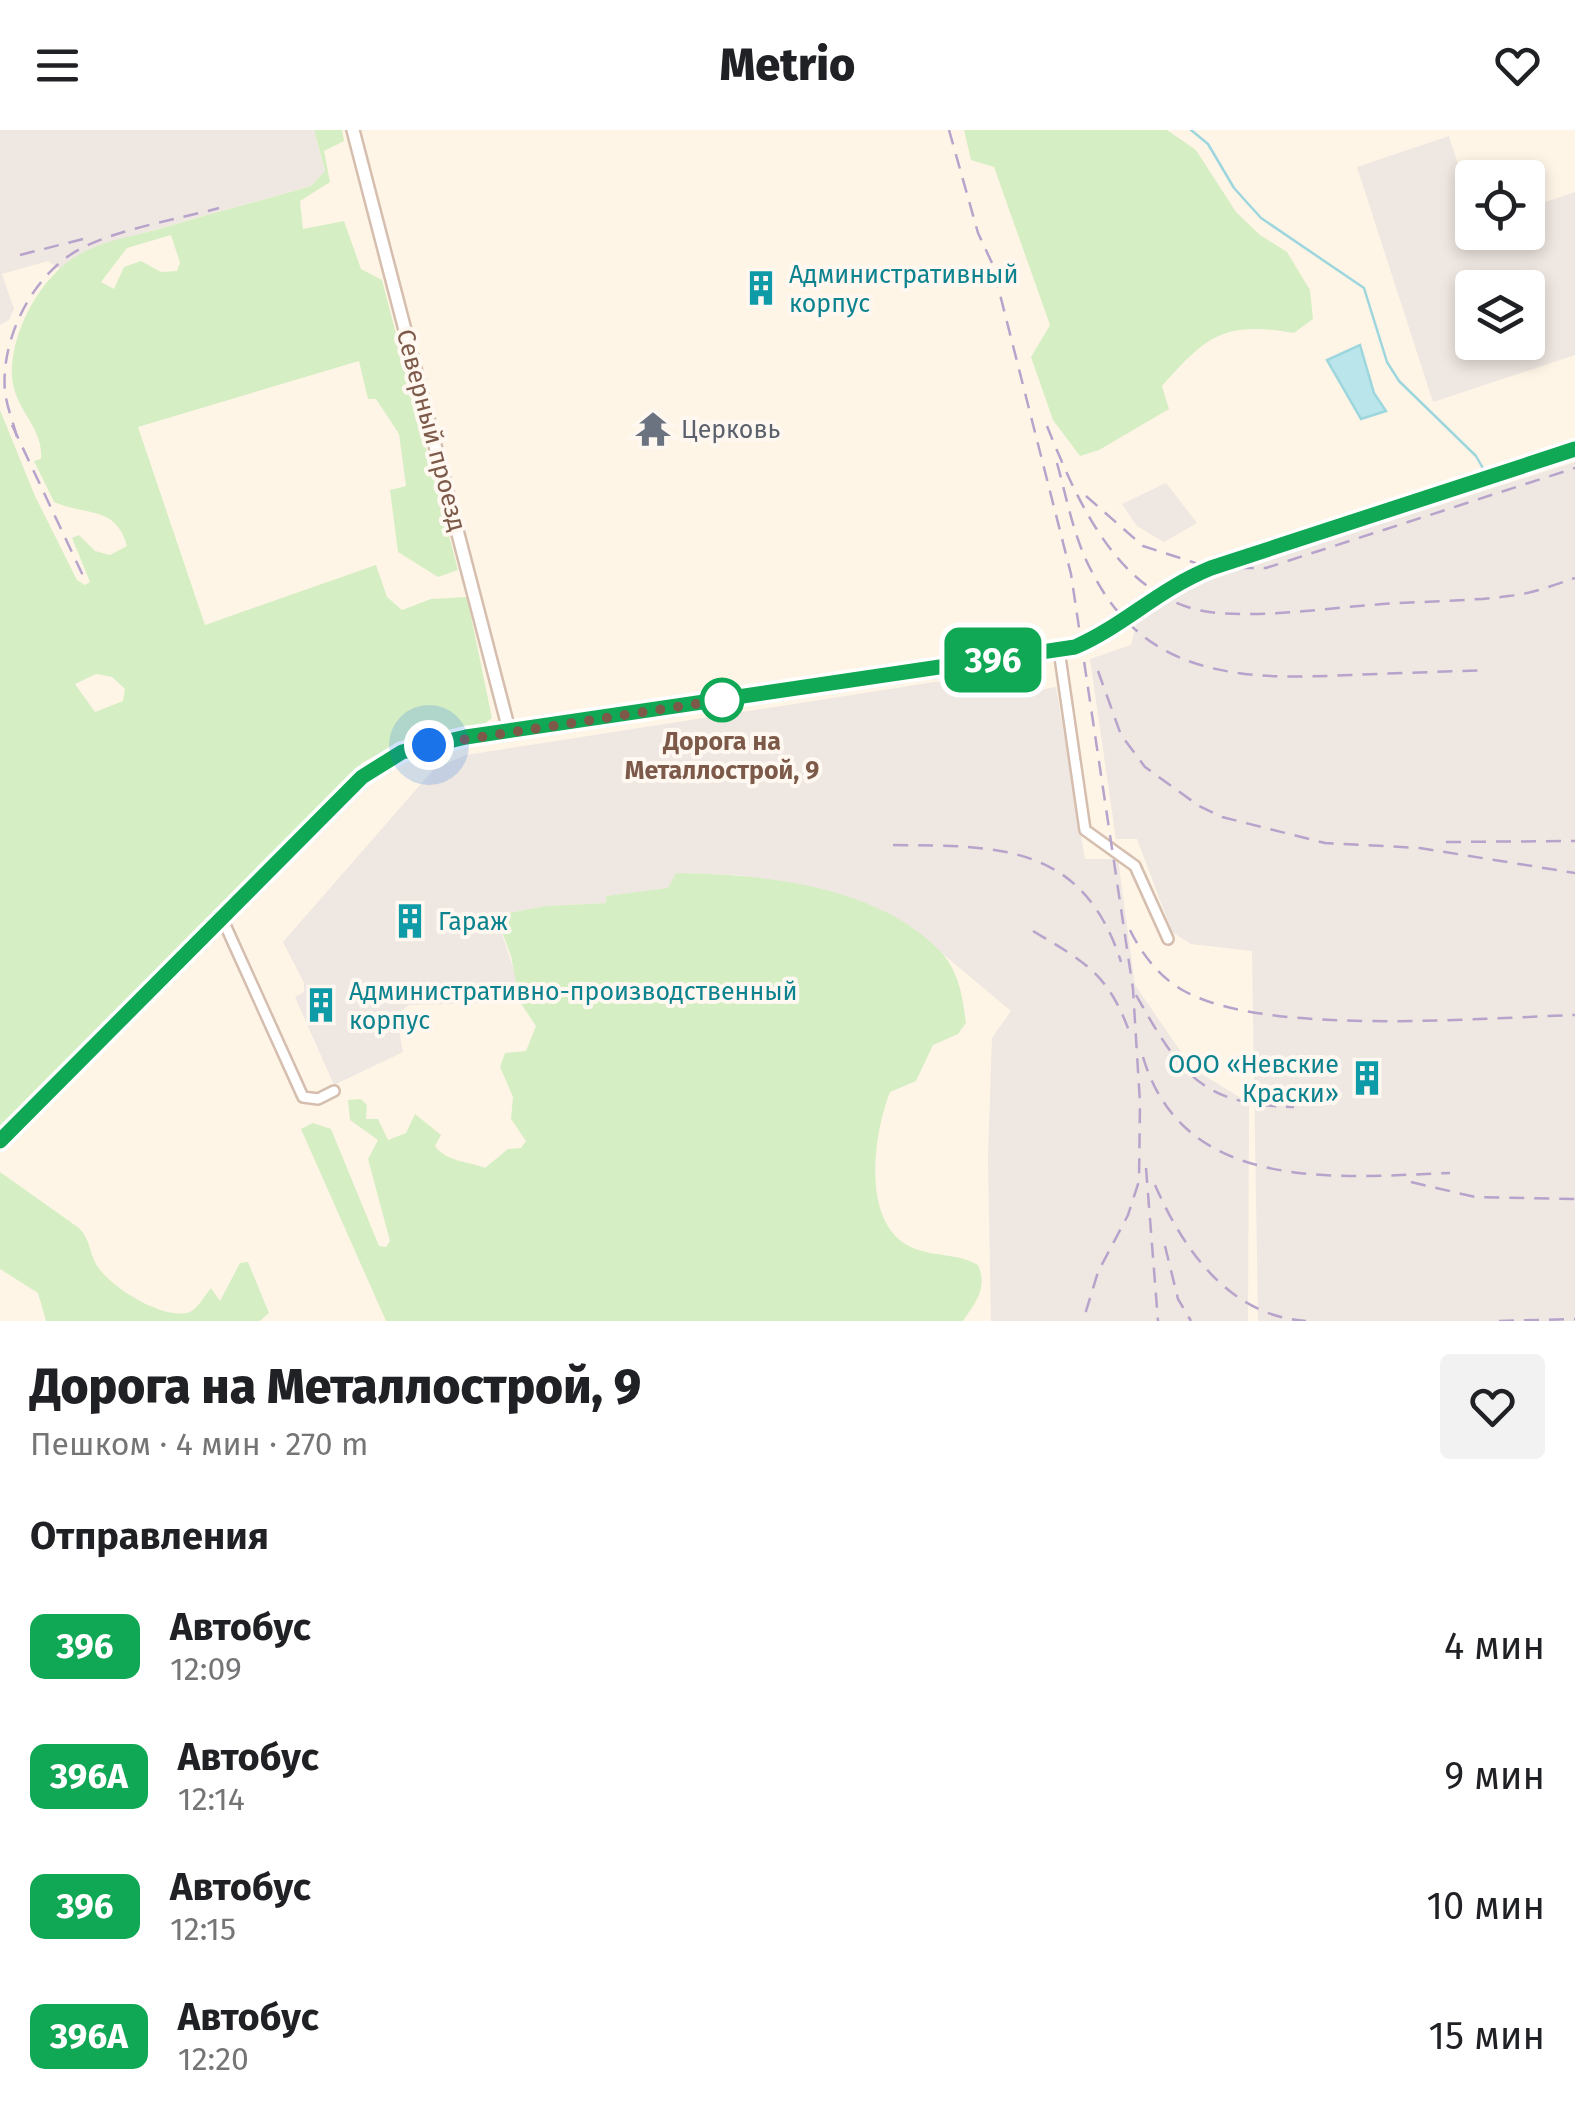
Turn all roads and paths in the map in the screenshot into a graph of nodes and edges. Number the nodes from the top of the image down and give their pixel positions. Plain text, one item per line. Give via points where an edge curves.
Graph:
1 (353, 130) edge
2 (1575, 449) edge
3 (1060, 650) junction
4 (509, 730) junction
5 (222, 918) junction
6 (1168, 939) dead end
7 (334, 1091) dead end
8 (0, 1142) edge

1 - 4 street, Северный проезд
2 - 3 street via 1211,568 1159,592 1098,637
3 - 4 street
3 - 6 street via 1085,830 1134,866
4 - 5 street via 429,745 380,763
5 - 7 street via 303,1096
5 - 8 street

